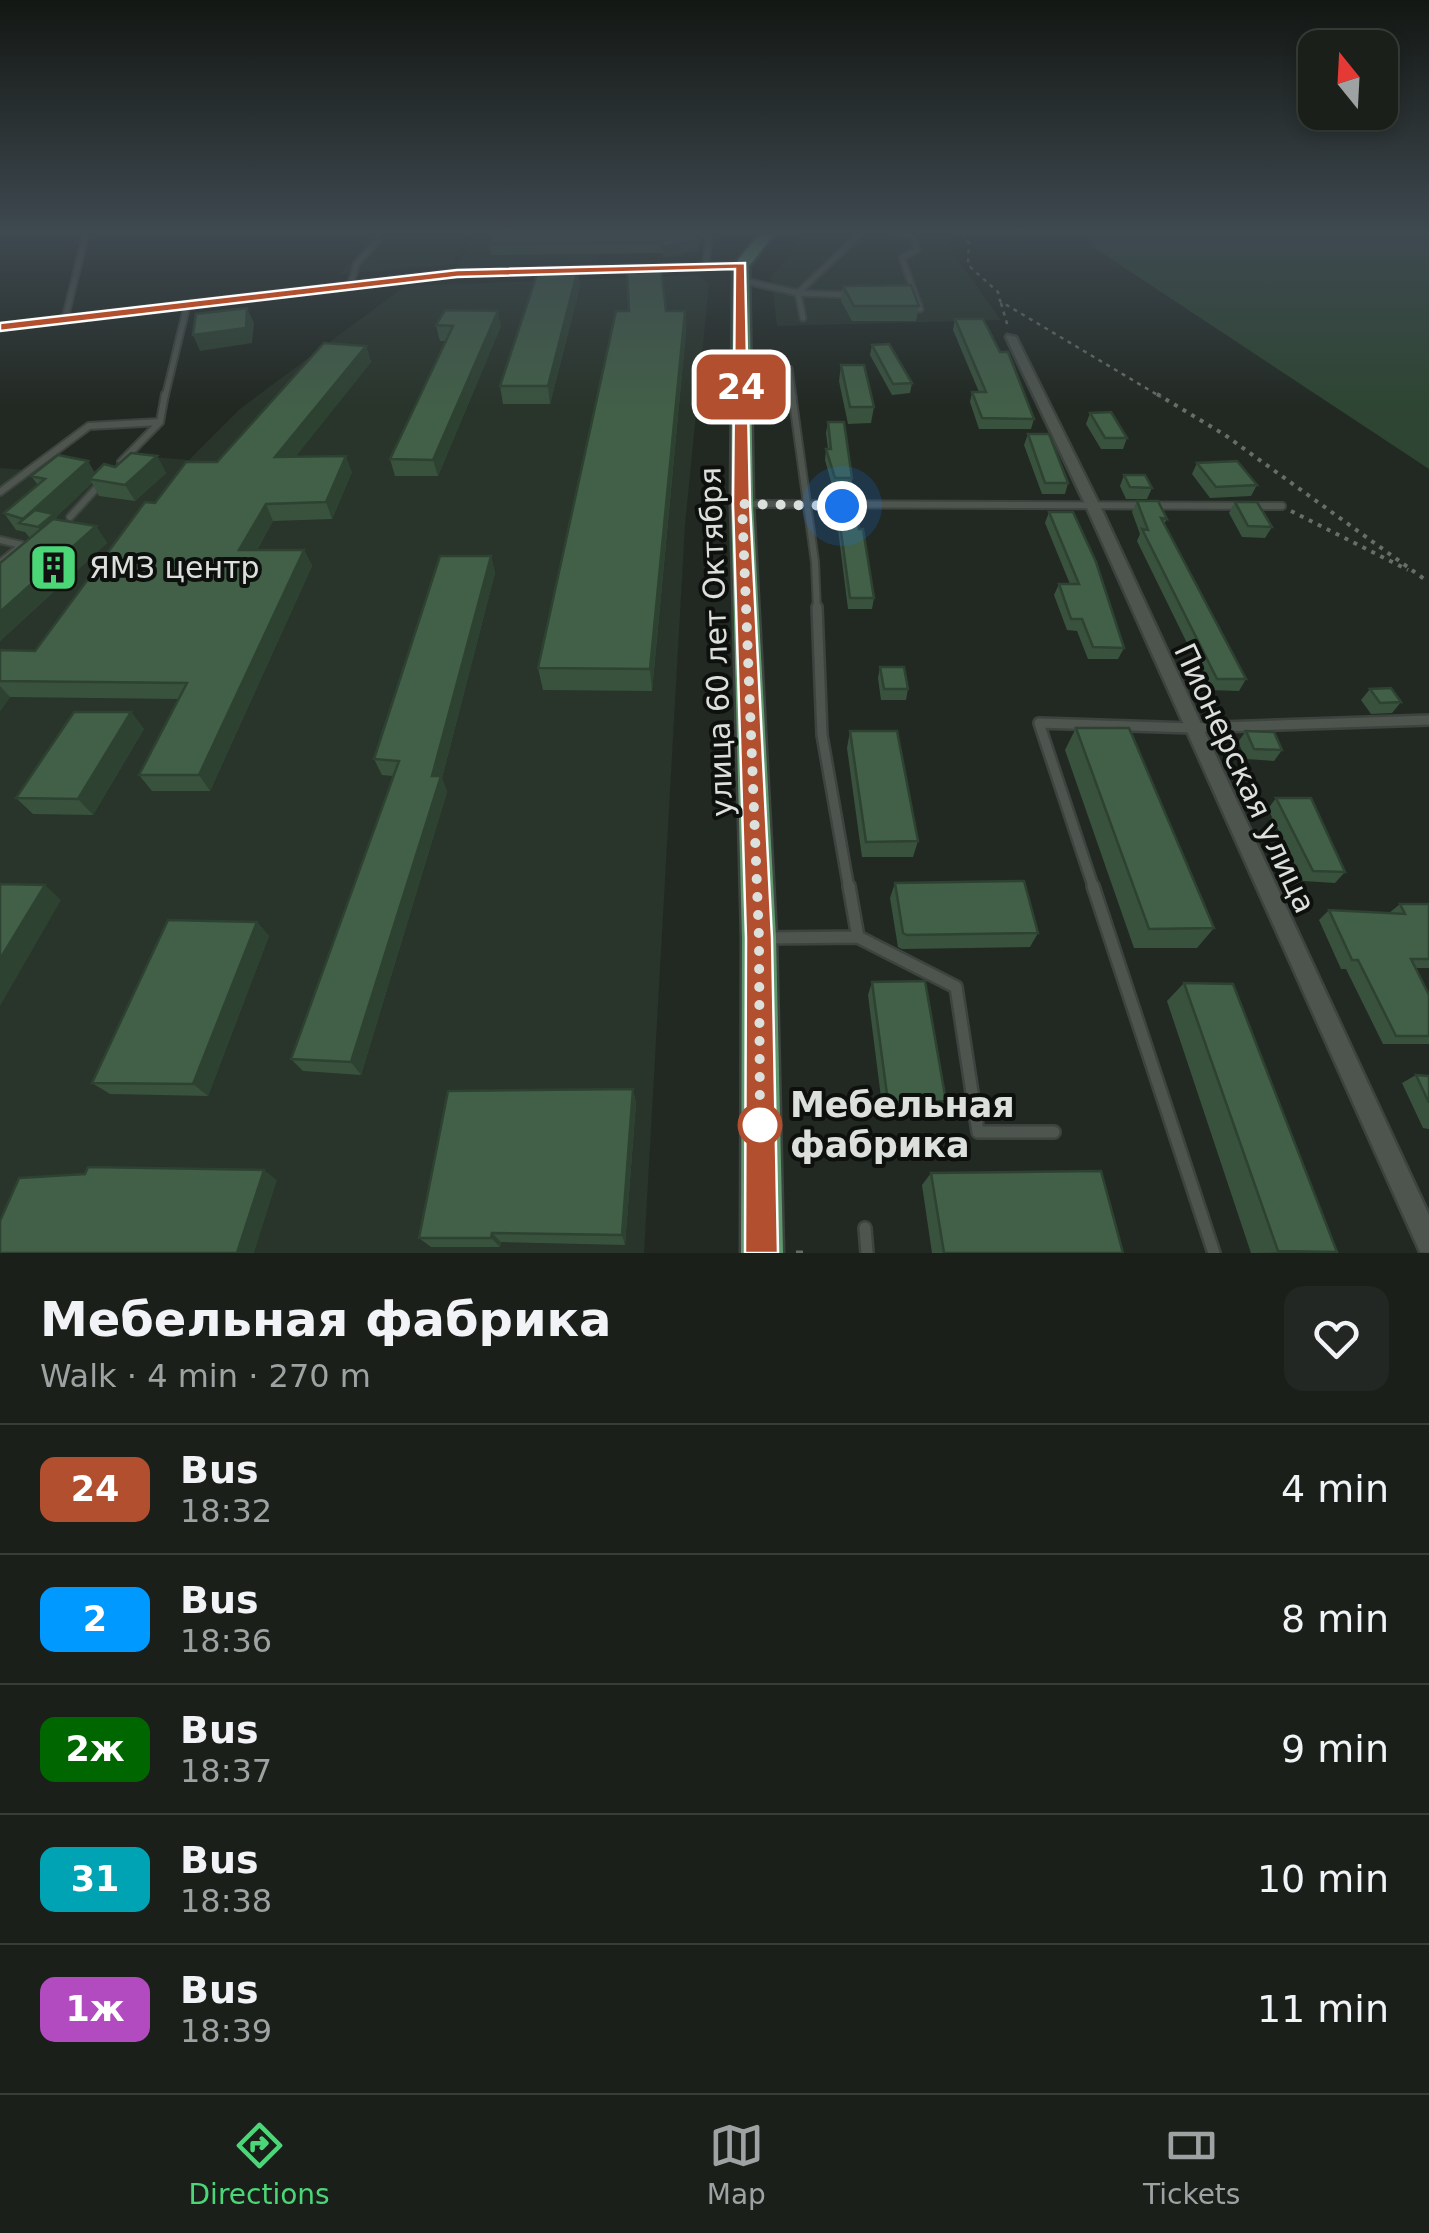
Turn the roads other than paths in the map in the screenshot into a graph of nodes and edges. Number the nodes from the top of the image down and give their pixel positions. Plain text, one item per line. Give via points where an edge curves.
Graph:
1 (72, 291) edge
2 (295, 291) edge
3 (741, 291) edge
4 (791, 291) edge
5 (801, 291) edge
6 (914, 291) edge
7 (798, 294) junction
8 (854, 295) edge
9 (187, 306) junction
10 (920, 309) edge
11 (803, 318) dead end
12 (65, 319) junction
13 (0, 327) edge
14 (1010, 337) road end
15 (741, 366) junction
16 (160, 422) junction
17 (0, 492) edge
18 (742, 504) junction
19 (806, 505) junction
20 (1282, 506) road end
21 (1094, 508) junction
22 (70, 516) dead end
23 (0, 540) edge
24 (0, 563) edge
25 (1429, 720) edge
26 (1191, 728) junction
27 (858, 937) junction
28 (759, 938) junction
29 (1054, 1132) dead end
30 (865, 1228) dead end
31 (1429, 1243) edge
32 (762, 1253) edge
33 (867, 1253) edge
34 (1214, 1253) edge

1 - 12 lane
2 - 9 street
3 - 15 main road, улица 60 лет Октября
4 - 7 lane
5 - 7 lane
6 - 10 lane
7 - 8 lane
7 - 11 lane
9 - 12 street
9 - 16 lane
12 - 13 street
14 - 21 street, Пионерская улица
15 - 18 main road, улица 60 лет Октября
15 - 19 lane via 789,369
16 - 17 lane via 89,426
16 - 22 lane
18 - 19 lane
18 - 28 main road, улица 60 лет Октября
19 - 21 lane
19 - 27 lane via 815,562 822,735
20 - 21 lane
21 - 26 street, Пионерская улица
23 - 24 lane via 22,545
25 - 26 lane
26 - 31 street, Пионерская улица
26 - 34 lane via 1040,723
27 - 28 lane
27 - 29 lane via 956,986 978,1132
28 - 32 main road, улица 60 лет Октября
30 - 33 lane

